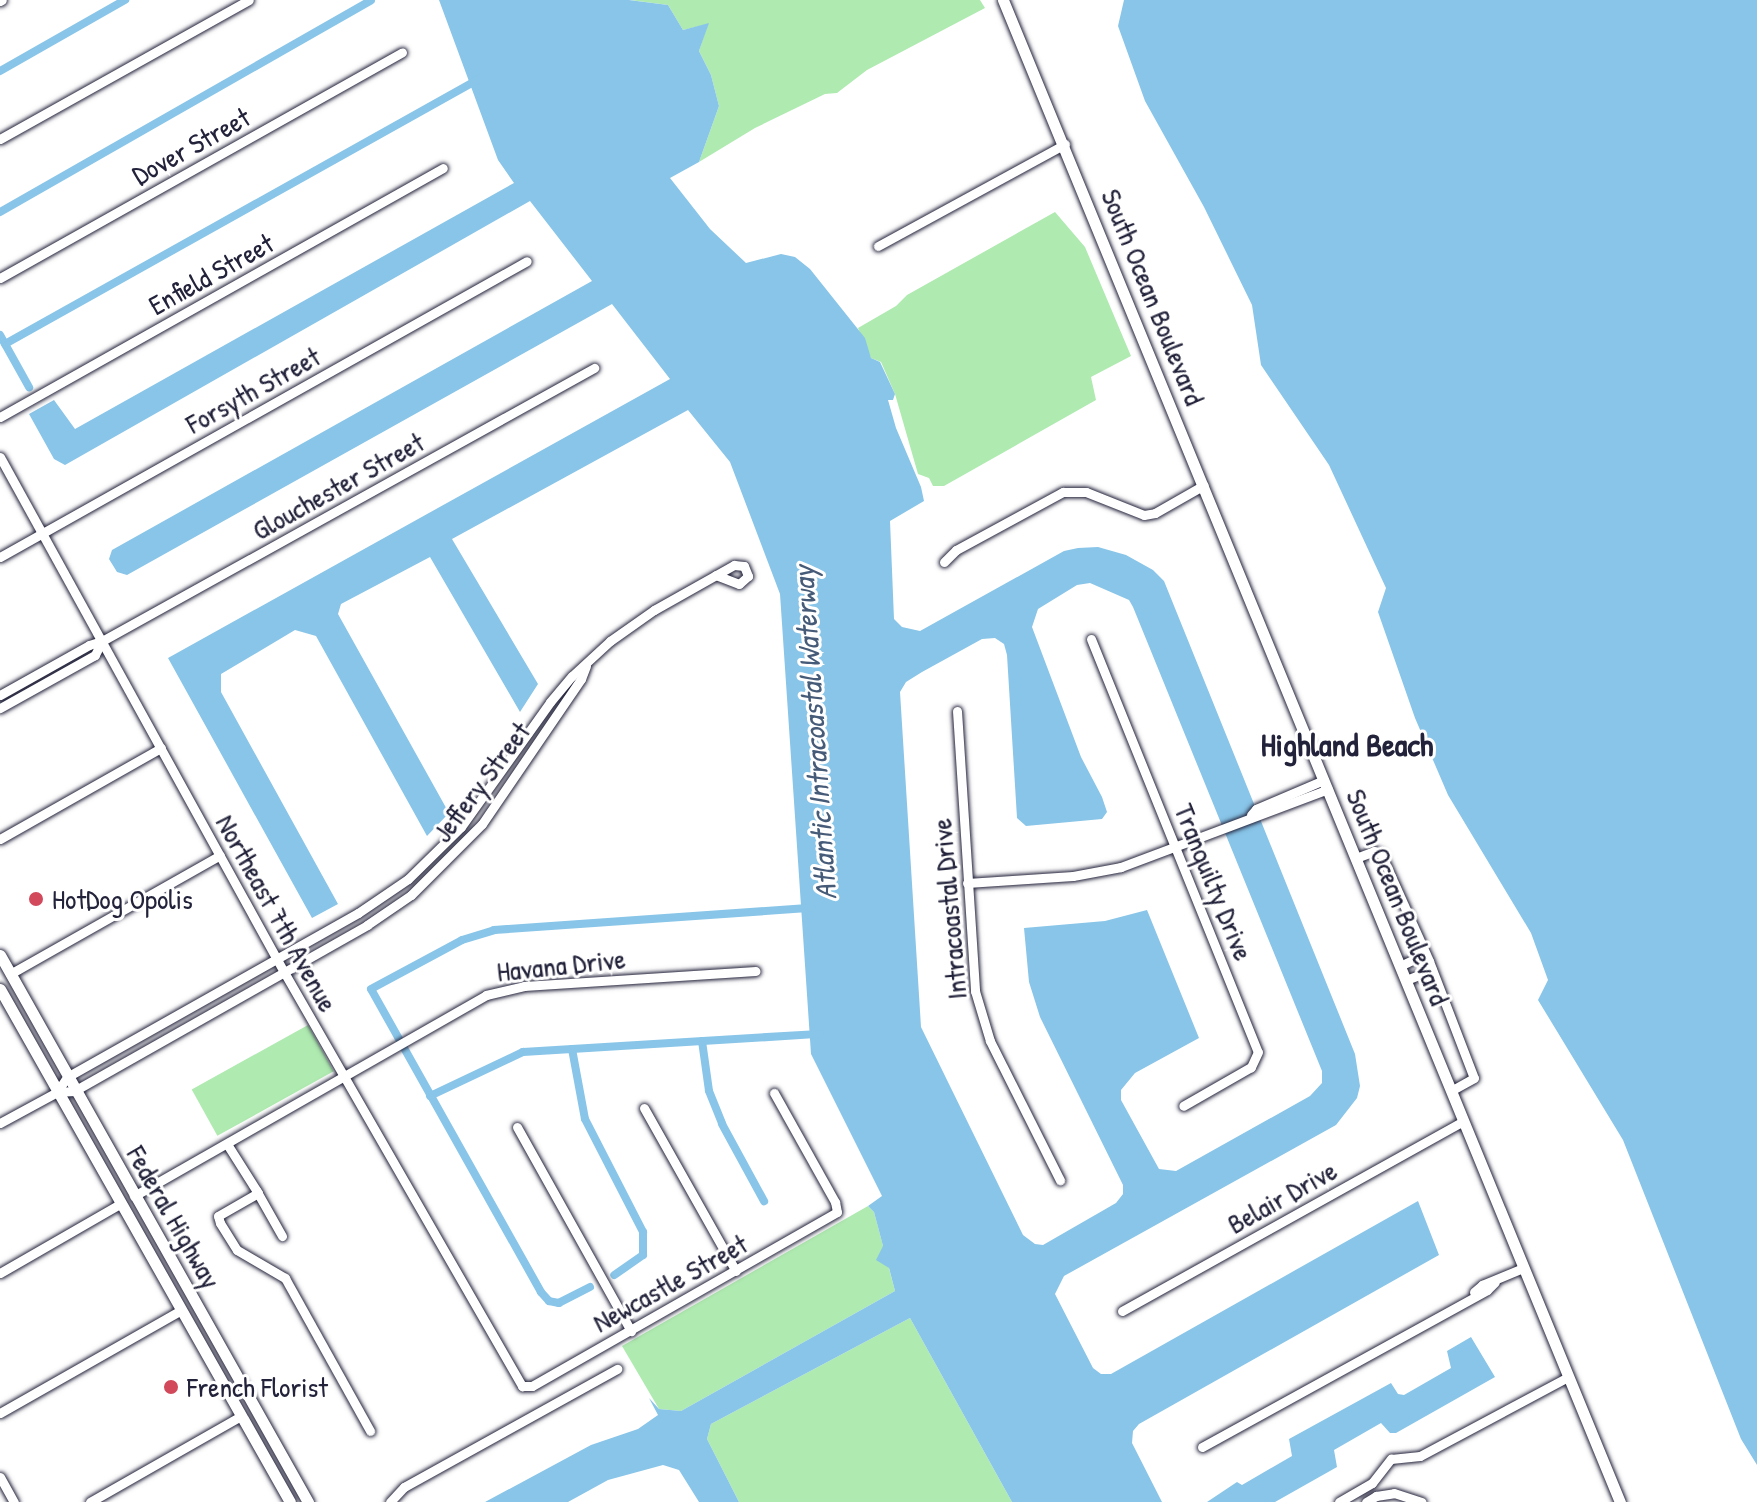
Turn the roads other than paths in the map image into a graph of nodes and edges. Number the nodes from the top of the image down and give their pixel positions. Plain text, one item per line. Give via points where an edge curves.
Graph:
1 (249, 0) edge
2 (1003, 0) edge
3 (402, 52) dead end
4 (0, 139) edge
5 (1065, 144) junction
6 (443, 168) dead end
7 (878, 246) dead end
8 (527, 261) dead end
9 (0, 278) edge
10 (594, 368) dead end
11 (0, 417) edge
12 (0, 457) edge
13 (1204, 485) junction
14 (42, 533) junction
15 (0, 557) edge
16 (944, 562) dead end
17 (716, 575) dead end
18 (1091, 639) dead end
19 (102, 641) junction
20 (586, 666) junction
21 (0, 695) edge
22 (0, 708) edge
23 (957, 711) dead end
24 (161, 748) junction
25 (1326, 784) junction
26 (0, 839) edge
27 (1176, 847) junction
28 (220, 855) junction
29 (1356, 858) junction
30 (967, 883) junction
31 (393, 890) junction
32 (401, 902) junction
33 (1425, 954) junction
34 (0, 955) edge
35 (277, 959) junction
36 (1400, 966) junction
37 (1432, 970) junction
38 (756, 971) dead end
39 (284, 972) junction
40 (10, 974) junction
41 (1406, 980) junction
42 (0, 989) edge
43 (123, 1046) junction
44 (130, 1059) junction
45 (344, 1075) junction
46 (67, 1077) junction
47 (74, 1091) junction
48 (1451, 1091) junction
49 (57, 1092) junction
50 (774, 1093) dead end
51 (1183, 1106) dead end
52 (644, 1108) dead end
53 (1463, 1121) junction
54 (0, 1123) edge
55 (517, 1127) dead end
56 (227, 1144) dead end
57 (1060, 1180) dead end
58 (258, 1193) junction
59 (134, 1196) junction
60 (120, 1204) junction
61 (282, 1236) dead end
62 (1523, 1268) junction
63 (736, 1271) junction
64 (0, 1273) edge
65 (163, 1280) junction
66 (196, 1304) junction
67 (181, 1310) junction
68 (1122, 1311) dead end
69 (210, 1329) junction
70 (631, 1331) junction
71 (617, 1369) dead end
72 (1568, 1377) junction
73 (522, 1386) joint
74 (0, 1413) edge
75 (241, 1416) junction
76 (370, 1431) dead end
77 (1202, 1447) dead end
78 (0, 1477) edge
79 (283, 1490) junction
80 (14, 1502) edge
81 (90, 1502) edge
82 (290, 1502) edge
83 (296, 1502) edge
84 (308, 1502) edge
85 (390, 1502) edge
86 (1339, 1502) edge
87 (1366, 1502) edge
88 (1422, 1502) edge
89 (1620, 1502) edge

1 - 4 street
2 - 5 main road, South Ocean Boulevard
3 - 9 street, Dover Street
5 - 7 street
5 - 13 main road, South Ocean Boulevard
6 - 11 street, Enfield Street
8 - 14 street, Forsyth Street
10 - 19 street, Glouchester Street
12 - 14 street, Northeast 7th Avenue
13 - 16 street via 1144,515 1086,492 1063,492 956,550
13 - 25 main road, South Ocean Boulevard
14 - 15 street, Forsyth Street
14 - 19 street, Northeast 7th Avenue
17 - 20 street, Jeffery Street via 632,624
18 - 27 street, Tranquilty Drive
19 - 21 street, Glouchester Street
19 - 22 street, Glouchester Street via 95,655
19 - 24 street, Northeast 7th Avenue
20 - 31 street, Jeffery Street via 532,726 461,827
20 - 32 street, Jeffery Street via 482,824
23 - 30 street, Intracoastal Drive
24 - 26 street
24 - 28 street, Northeast 7th Avenue
25 - 27 street
25 - 29 main road, South Ocean Boulevard
27 - 30 street via 1097,872
27 - 51 street, Tranquilty Drive via 1258,1052 1251,1067
28 - 35 street, Northeast 7th Avenue
28 - 40 street
29 - 33 street via 1374,851 1381,854
29 - 36 main road, South Ocean Boulevard
30 - 57 street, Intracoastal Drive via 980,1013
31 - 32 street
31 - 35 street, Jeffery Street
32 - 39 street, Jeffery Street
33 - 36 street
33 - 37 street
34 - 40 main road, Federal Highway
35 - 39 street, Northeast 7th Avenue
35 - 43 street, Jeffery Street
36 - 41 main road, South Ocean Boulevard
37 - 41 street
37 - 48 street via 1474,1078
38 - 45 street, Havana Drive via 516,987 486,995
39 - 44 street, Jeffery Street
39 - 45 street, Northeast 7th Avenue
40 - 46 main road, Federal Highway
41 - 48 main road, South Ocean Boulevard
42 - 49 main road, Federal Highway
43 - 44 street
43 - 46 street, Jeffery Street
44 - 47 street, Jeffery Street
45 - 59 street, Havana Drive
45 - 73 street, Northeast 7th Avenue
46 - 47 main road, Federal Highway
46 - 49 street, Jeffery Street
47 - 49 street, Jeffery Street
47 - 59 main road, Federal Highway
48 - 53 main road, South Ocean Boulevard
49 - 54 street, Jeffery Street
49 - 60 main road, Federal Highway
50 - 63 street, Newcastle Street via 837,1212
52 - 63 street
53 - 62 main road, South Ocean Boulevard
53 - 68 street, Belair Drive
55 - 70 street
56 - 58 street
58 - 61 street
58 - 76 street via 218,1216 237,1250 285,1278
59 - 66 main road, Federal Highway
60 - 64 street
60 - 65 main road, Federal Highway
62 - 72 main road, South Ocean Boulevard
62 - 77 street
63 - 70 street, Newcastle Street
65 - 66 main road
65 - 67 main road, Federal Highway
66 - 69 main road, Federal Highway
67 - 69 main road
67 - 74 street
67 - 75 main road, Federal Highway
69 - 84 main road, Federal Highway
70 - 73 street, Newcastle Street via 532,1386
71 - 85 street via 404,1487
72 - 86 street via 1420,1456 1391,1459 1372,1483
72 - 89 main road, South Ocean Boulevard
75 - 79 main road, Federal Highway
75 - 81 street
78 - 80 street
79 - 82 main road, Federal Highway
79 - 83 main road
87 - 88 street via 1394,1493

